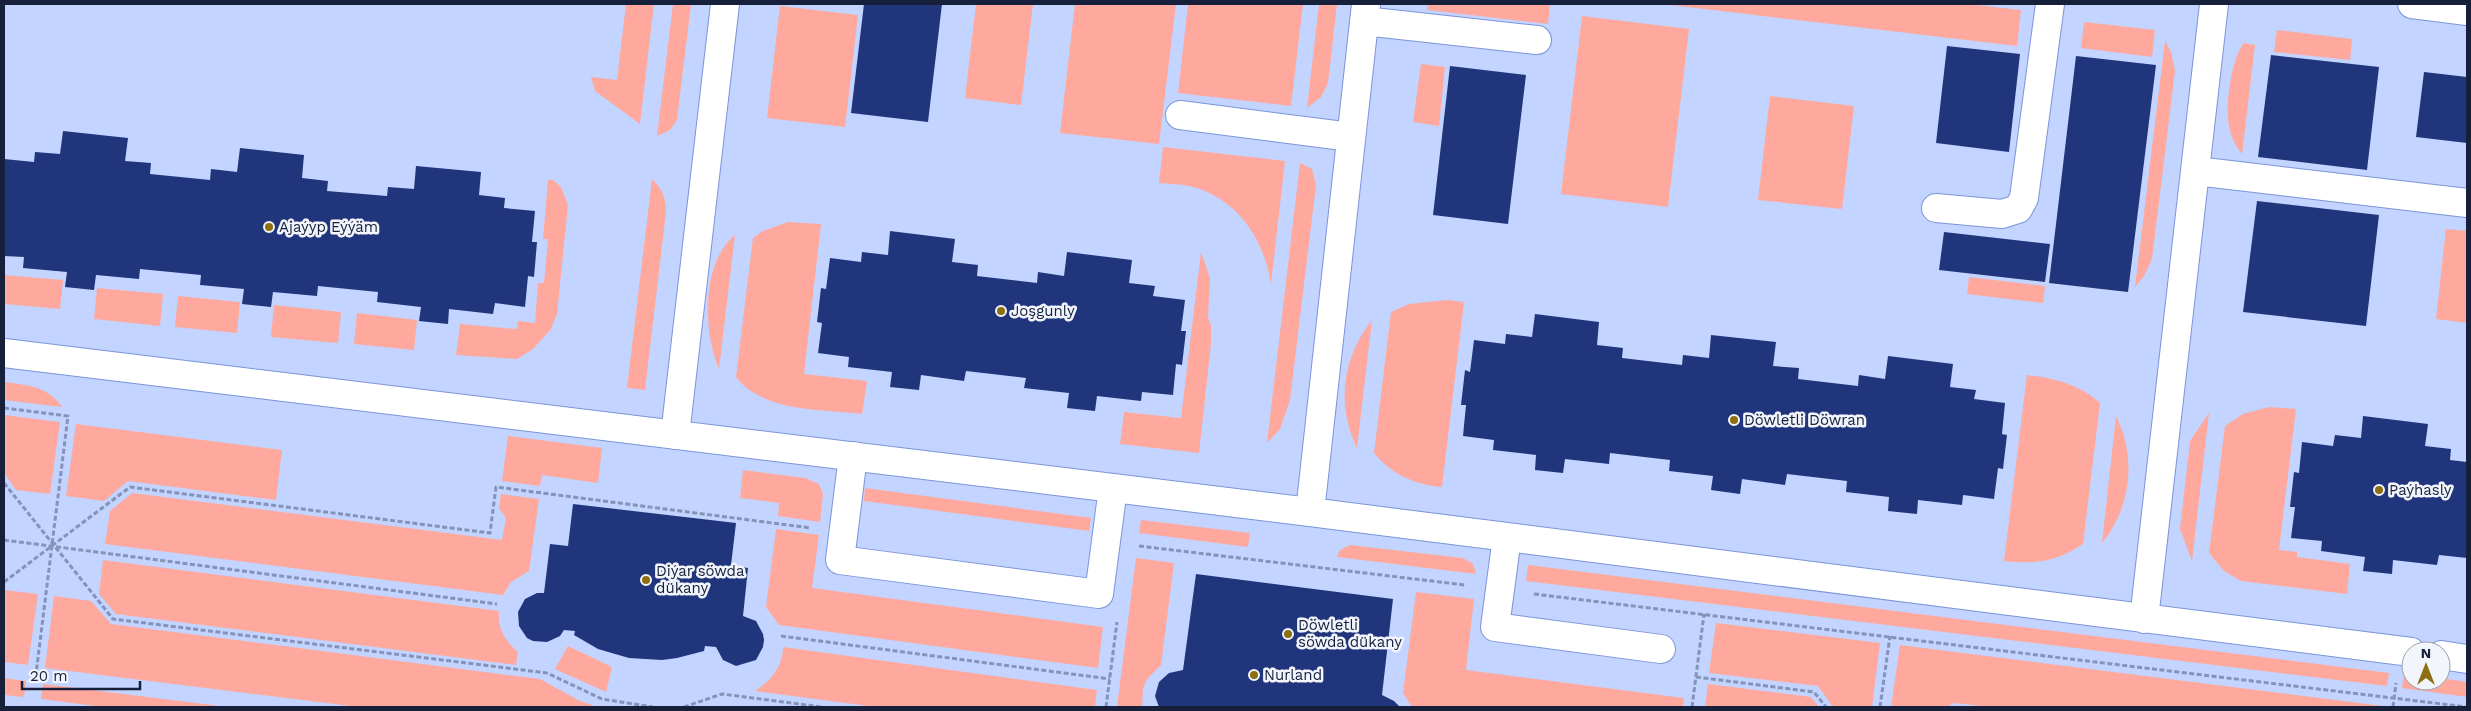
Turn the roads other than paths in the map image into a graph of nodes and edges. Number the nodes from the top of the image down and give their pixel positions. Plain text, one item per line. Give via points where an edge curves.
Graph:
1 (725, 4) edge
2 (2050, 4) edge
3 (2214, 4) edge
4 (2412, 4) edge
5 (2467, 11) edge
6 (1365, 12) edge
7 (1537, 40) dead end
8 (1180, 115) dead end
9 (1351, 137) junction
10 (2196, 171) junction
11 (2467, 203) edge
12 (1936, 208) dead end
13 (4, 353) edge
14 (675, 434) junction
15 (853, 456) junction
16 (1113, 488) junction
17 (1310, 512) junction
18 (1507, 537) junction
19 (2144, 619) junction
20 (1661, 649) dead end
21 (2401, 651) edge
22 (2451, 657) edge
23 (2467, 659) edge

1 - 14 street
2 - 12 street via 2024,198 2018,209 2002,214
3 - 10 street
4 - 5 street
6 - 7 street
6 - 9 street
8 - 9 street
9 - 17 street
10 - 11 street
10 - 19 street
13 - 14 street
14 - 15 street
15 - 16 street
15 - 16 street via 840,560 1099,594
16 - 17 street
17 - 18 street
18 - 19 street
18 - 20 street via 1495,627
19 - 21 street
22 - 23 street

